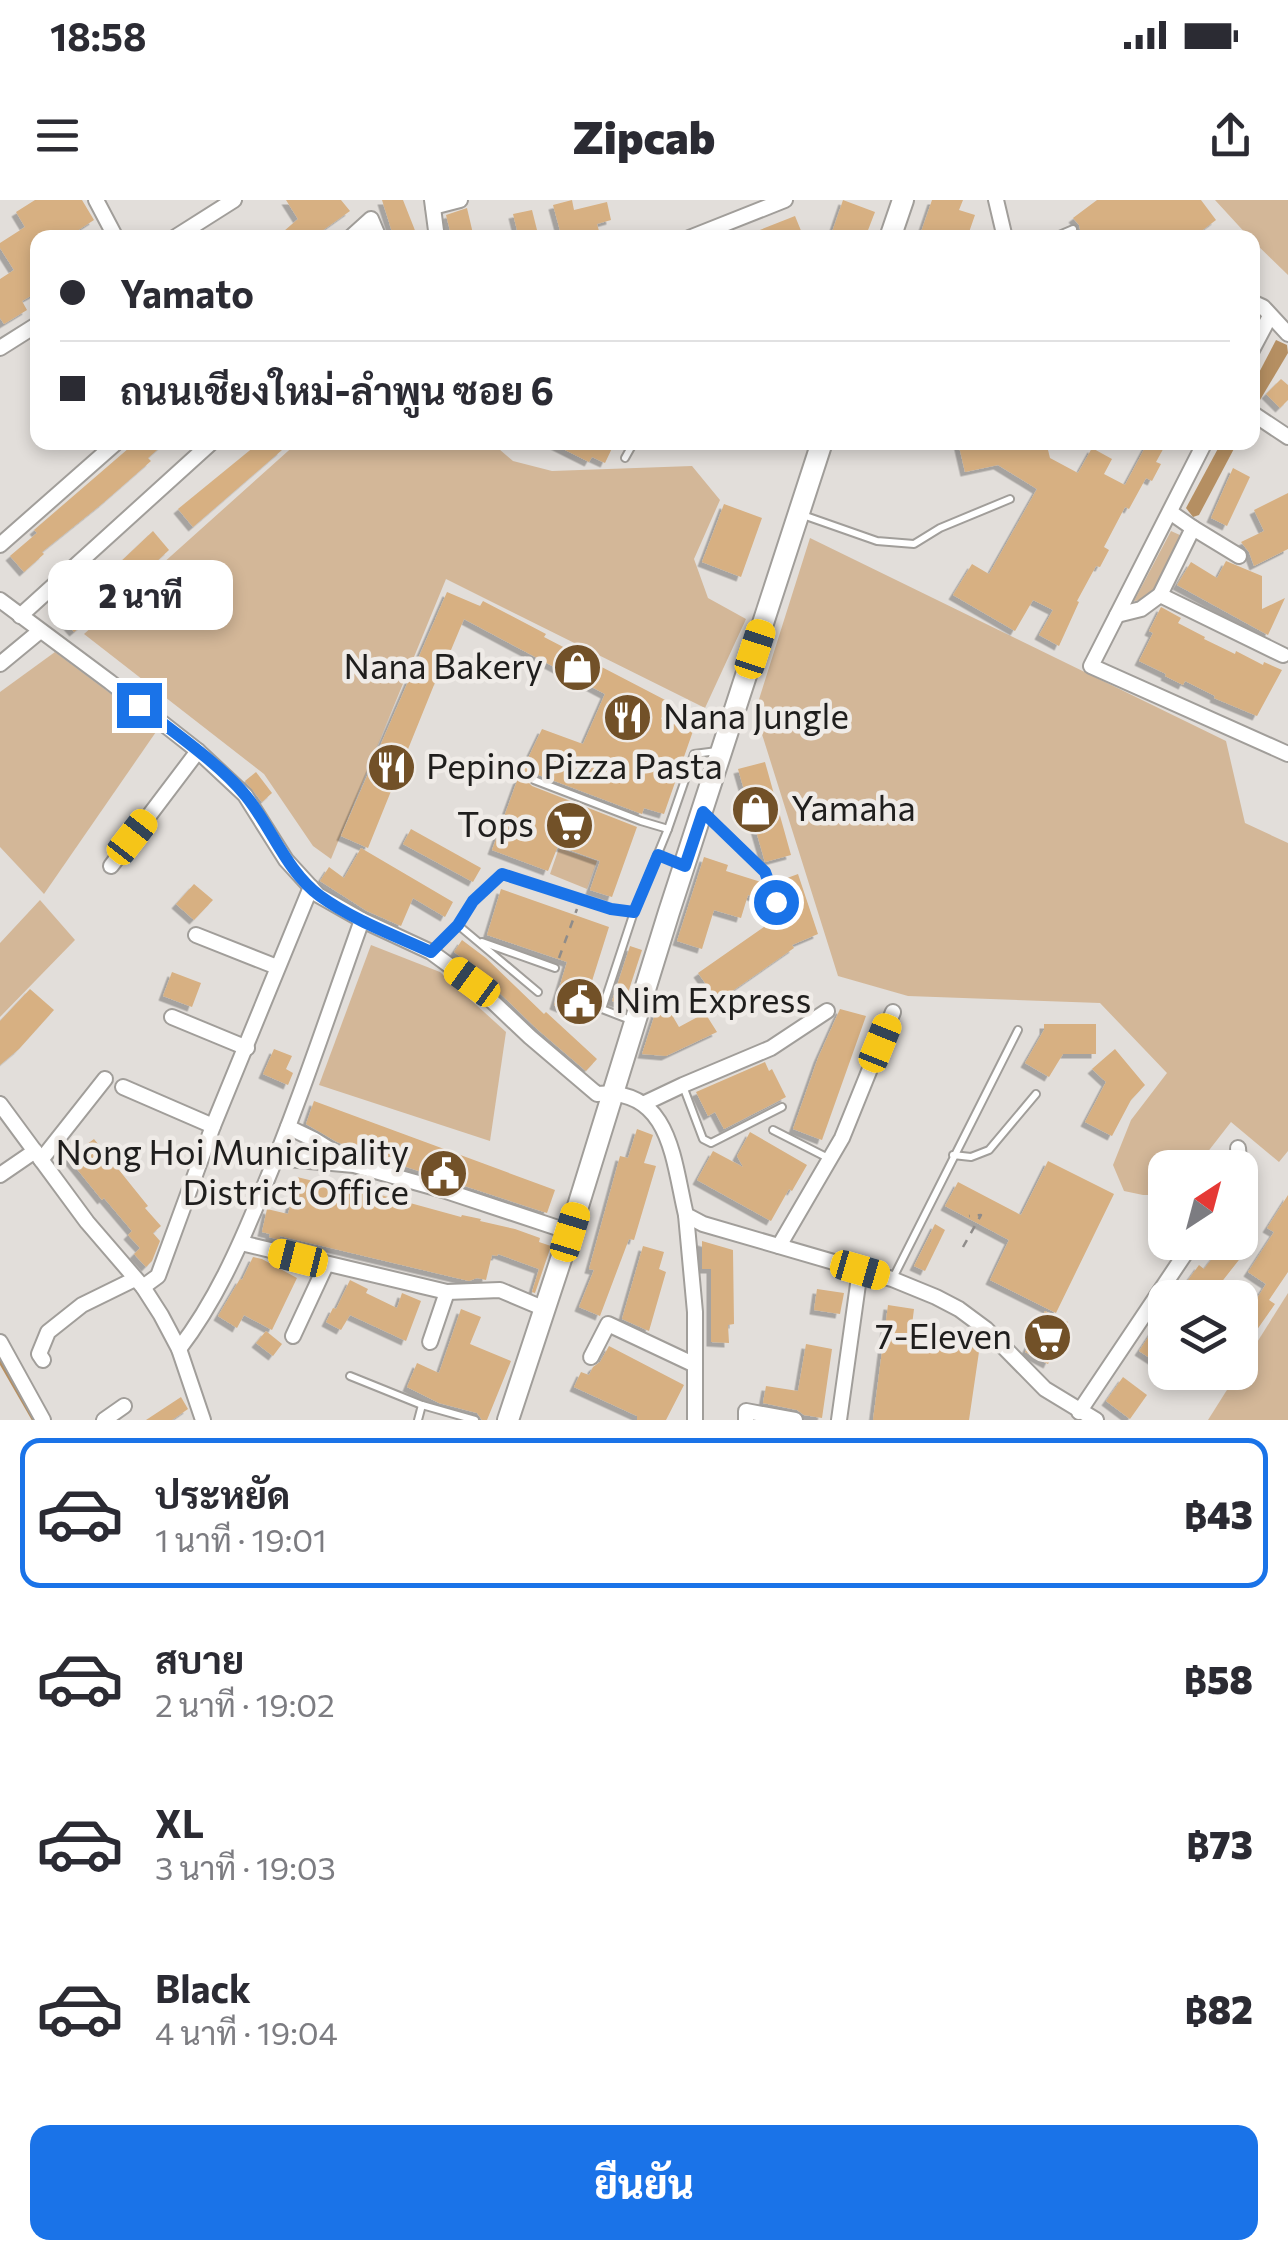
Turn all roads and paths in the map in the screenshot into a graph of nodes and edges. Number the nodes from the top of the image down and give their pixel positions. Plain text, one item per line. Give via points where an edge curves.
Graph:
1 (96, 200) edge
2 (234, 200) edge
3 (460, 200) edge
4 (786, 200) edge
5 (903, 200) edge
6 (996, 200) edge
7 (432, 204) edge
8 (112, 230) edge
9 (187, 230) edge
10 (359, 230) edge
11 (376, 230) edge
12 (436, 230) edge
13 (709, 230) edge
14 (893, 230) edge
15 (1003, 230) edge
16 (1260, 306) edge
17 (1270, 316) junction
18 (30, 329) edge
19 (1288, 334) edge
20 (1260, 335) edge
21 (0, 348) edge
22 (1260, 418) edge
23 (1288, 437) edge
24 (108, 450) edge
25 (203, 450) edge
26 (630, 450) edge
27 (819, 450) edge
28 (1201, 450) edge
29 (625, 458) dead end
30 (1010, 499) dead end
31 (1170, 512) junction
32 (799, 513) junction
33 (1192, 528) junction
34 (0, 545) edge
35 (1240, 556) dead end
36 (1160, 595) junction
37 (0, 600) edge
38 (1117, 615) junction
39 (20, 616) junction
40 (40, 631) junction
41 (1283, 655) dead end
42 (0, 664) edge
43 (722, 750) junction
44 (198, 752) junction
45 (1288, 754) edge
46 (534, 780) dead end
47 (703, 812) junction
48 (668, 829) junction
49 (658, 855) junction
50 (110, 866) dead end
51 (685, 866) junction
52 (311, 887) junction
53 (580, 898) junction
54 (776, 902) dead end
55 (634, 912) junction
56 (362, 920) junction
57 (458, 925) junction
58 (196, 934) dead end
59 (476, 940) junction
60 (431, 952) junction
61 (278, 967) junction
62 (555, 968) joint
63 (538, 992) dead end
64 (827, 1010) dead end
65 (893, 1012) dead end
66 (172, 1017) dead end
67 (634, 1021) junction
68 (1018, 1030) dead end
69 (247, 1048) junction
70 (105, 1080) dead end
71 (683, 1085) junction
72 (123, 1086) dead end
73 (613, 1092) junction
74 (1036, 1094) dead end
75 (645, 1103) junction
76 (0, 1104) edge
77 (782, 1106) dead end
78 (214, 1126) junction
79 (288, 1128) junction
80 (773, 1130) dead end
81 (38, 1155) junction
82 (953, 1155) junction
83 (276, 1158) junction
84 (831, 1159) junction
85 (354, 1165) junction
86 (0, 1175) edge
87 (686, 1215) junction
88 (969, 1216) dead end
89 (570, 1232) junction
90 (240, 1243) junction
91 (779, 1246) junction
92 (963, 1247) dead end
93 (1181, 1260) edge
94 (326, 1265) junction
95 (860, 1270) junction
96 (892, 1279) junction
97 (139, 1283) junction
98 (447, 1292) junction
99 (544, 1309) junction
100 (293, 1336) dead end
101 (0, 1342) edge
102 (430, 1342) dead end
103 (179, 1349) junction
104 (592, 1358) dead end
105 (43, 1360) dead end
106 (695, 1366) junction
107 (350, 1376) dead end
108 (422, 1405) junction
109 (124, 1406) dead end
110 (1079, 1412) junction
111 (43, 1420) edge
112 (104, 1420) edge
113 (203, 1420) edge
114 (418, 1420) edge
115 (474, 1420) edge
116 (508, 1420) edge
117 (695, 1420) edge
118 (746, 1420) edge
119 (795, 1420) edge
120 (839, 1420) edge
121 (1096, 1420) edge

1 - 8 street
2 - 9 street
3 - 7 street
4 - 13 street
5 - 14 main road
6 - 15 street
7 - 12 street
10 - 11 street via 372,219
16 - 17 street
17 - 19 street
17 - 20 street
18 - 21 street
22 - 23 street
24 - 34 street
25 - 39 street
26 - 29 lane
27 - 32 main road
28 - 31 street
30 - 32 lane via 914,544 877,541
31 - 33 street
31 - 38 street
32 - 43 main road
33 - 35 street
33 - 36 street
36 - 38 street
36 - 41 street
37 - 39 street
38 - 45 street via 1091,666
39 - 40 street
40 - 42 street
40 - 44 street
43 - 47 main road
43 - 48 lane via 694,754
44 - 50 street
44 - 52 street via 245,795
46 - 48 lane
47 - 51 main road
47 - 54 lane via 765,872
48 - 49 lane
49 - 51 lane
49 - 55 lane
51 - 67 main road
52 - 56 street
52 - 61 street
53 - 55 lane
53 - 57 lane via 502,874
53 - 62 path
55 - 67 lane via 602,1010
56 - 60 street
56 - 79 street
57 - 59 lane
57 - 60 lane
58 - 61 street
59 - 62 lane
59 - 63 lane
60 - 73 street via 598,1094
61 - 69 street
64 - 71 street via 771,1048
65 - 84 street
66 - 69 street
67 - 73 main road
68 - 82 lane
69 - 78 street
70 - 81 street
71 - 75 street
71 - 77 lane via 703,1139 711,1143
72 - 78 street
73 - 75 street
73 - 89 main road
74 - 82 lane via 989,1150
75 - 87 street via 668,1140
76 - 81 street
78 - 97 street via 158,1276
79 - 83 street
79 - 85 street
80 - 84 lane
81 - 86 street
81 - 97 street
82 - 96 lane
83 - 85 street
83 - 90 street
84 - 91 street
85 - 89 street
87 - 91 street
87 - 106 street
88 - 92 path via 981,1215
89 - 99 main road
90 - 94 street
90 - 103 street
91 - 95 street
93 - 110 street
94 - 98 street
94 - 100 street
95 - 96 street
95 - 120 street
96 - 110 street via 959,1309 1045,1390
97 - 103 street
97 - 105 street via 82,1304 48,1332
98 - 99 street via 500,1290
98 - 102 street
99 - 116 main road
101 - 111 street
103 - 113 street
104 - 106 street via 608,1324
106 - 117 street
107 - 108 lane
108 - 114 lane
108 - 115 lane
109 - 112 street
110 - 121 street
118 - 119 street via 746,1411

